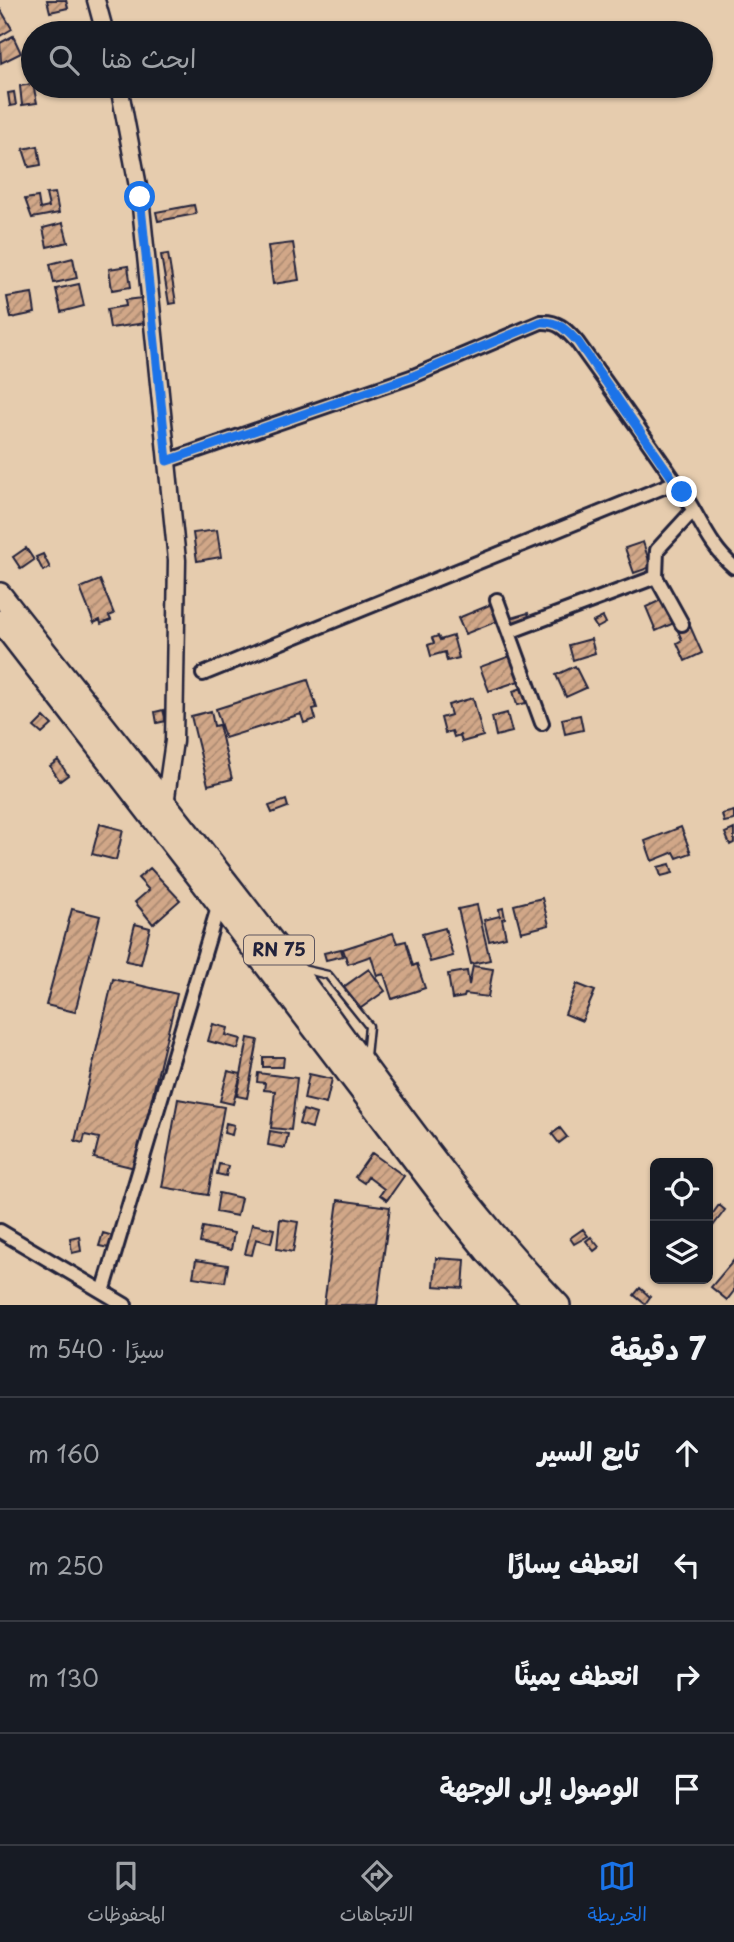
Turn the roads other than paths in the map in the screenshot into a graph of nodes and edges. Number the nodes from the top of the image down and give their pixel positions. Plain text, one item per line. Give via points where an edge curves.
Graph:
1 (96, 0) edge
2 (102, 21) edge
3 (120, 98) edge
4 (167, 461) junction
5 (676, 482) junction
6 (691, 513) dead end
7 (734, 568) edge
8 (656, 577) junction
9 (0, 594) edge
10 (497, 600) dead end
11 (0, 621) edge
12 (682, 624) dead end
13 (509, 632) junction
14 (203, 674) dead end
15 (542, 723) dead end
16 (159, 811) junction
17 (219, 904) junction
18 (0, 1231) edge
19 (103, 1292) junction
20 (125, 1305) edge
21 (535, 1305) edge
22 (559, 1305) edge

1 - 2 street
3 - 4 street via 140,197
4 - 5 street via 411,377 551,321 578,342
4 - 16 street via 177,560 174,741
5 - 7 street via 711,543
5 - 14 street
6 - 8 street via 657,550
8 - 12 street
8 - 13 street
9 - 16 highway, RN 75
10 - 13 street
11 - 16 highway, RN 75
13 - 15 street
16 - 17 highway, RN 75
16 - 22 highway, RN 75 via 292,967 514,1259
17 - 19 street
17 - 21 highway, RN 75 via 445,1201
18 - 19 street
19 - 20 street

